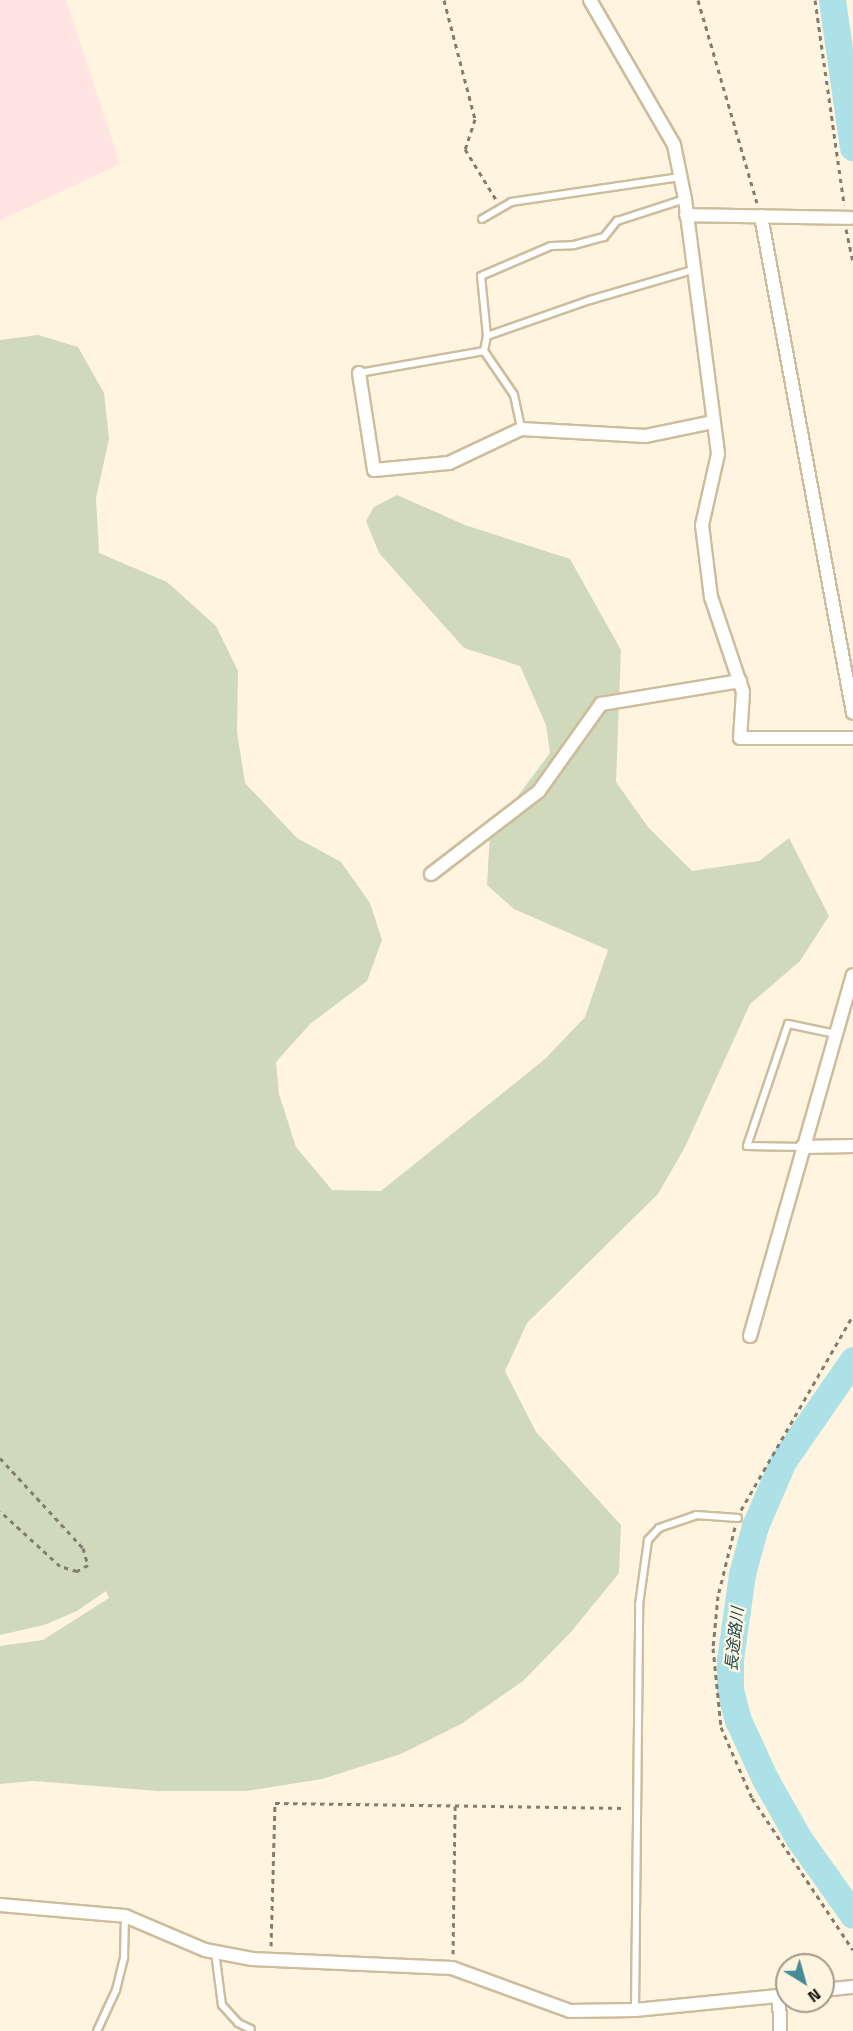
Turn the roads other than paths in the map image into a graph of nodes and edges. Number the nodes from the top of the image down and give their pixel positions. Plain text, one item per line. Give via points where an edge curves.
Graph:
1 (590, 0) edge
2 (681, 177) junction
3 (685, 199) junction
4 (686, 215) junction
5 (761, 216) junction
6 (847, 217) road end
7 (482, 219) dead end
8 (696, 269) junction
9 (487, 336) junction
10 (484, 351) junction
11 (359, 373) joint
12 (713, 422) junction
13 (521, 429) junction
14 (740, 681) junction
15 (853, 712) edge
16 (853, 738) edge
17 (430, 874) dead end
18 (853, 975) edge
19 (836, 1034) junction
20 (853, 1146) edge
21 (802, 1147) junction
22 (750, 1336) dead end
23 (738, 1518) road end
24 (0, 1905) edge
25 (125, 1916) junction
26 (215, 1952) junction
27 (853, 1987) edge
28 (835, 1989) edge
29 (775, 1996) edge
30 (635, 2010) junction
31 (782, 2013) edge
32 (251, 2029) dead end
33 (97, 2031) edge
34 (780, 2031) edge

1 - 2 street via 674,146
2 - 3 street
2 - 7 lane via 511,202
3 - 4 street
3 - 9 lane via 617,221 604,237 551,246 481,276
4 - 5 street
4 - 8 street
5 - 6 street
5 - 15 street
8 - 9 lane
8 - 12 street
9 - 10 lane
10 - 11 lane
10 - 13 lane via 514,395
11 - 13 street via 374,470 449,463
12 - 13 street via 646,436
12 - 14 street via 718,454 702,525 711,597
14 - 16 street via 740,738
14 - 17 street via 601,704 539,791
18 - 19 street
19 - 21 street
19 - 21 lane via 788,1024 747,1146
20 - 21 street
21 - 22 street
23 - 30 lane via 696,1515 659,1528 648,1540 639,1605
24 - 25 street
25 - 26 street
25 - 33 lane via 124,1957 116,1990
26 - 30 street via 270,1960 452,1968 552,2007 587,2012
26 - 32 lane via 222,2005 238,2023
27 - 28 street
29 - 30 street
31 - 34 street

